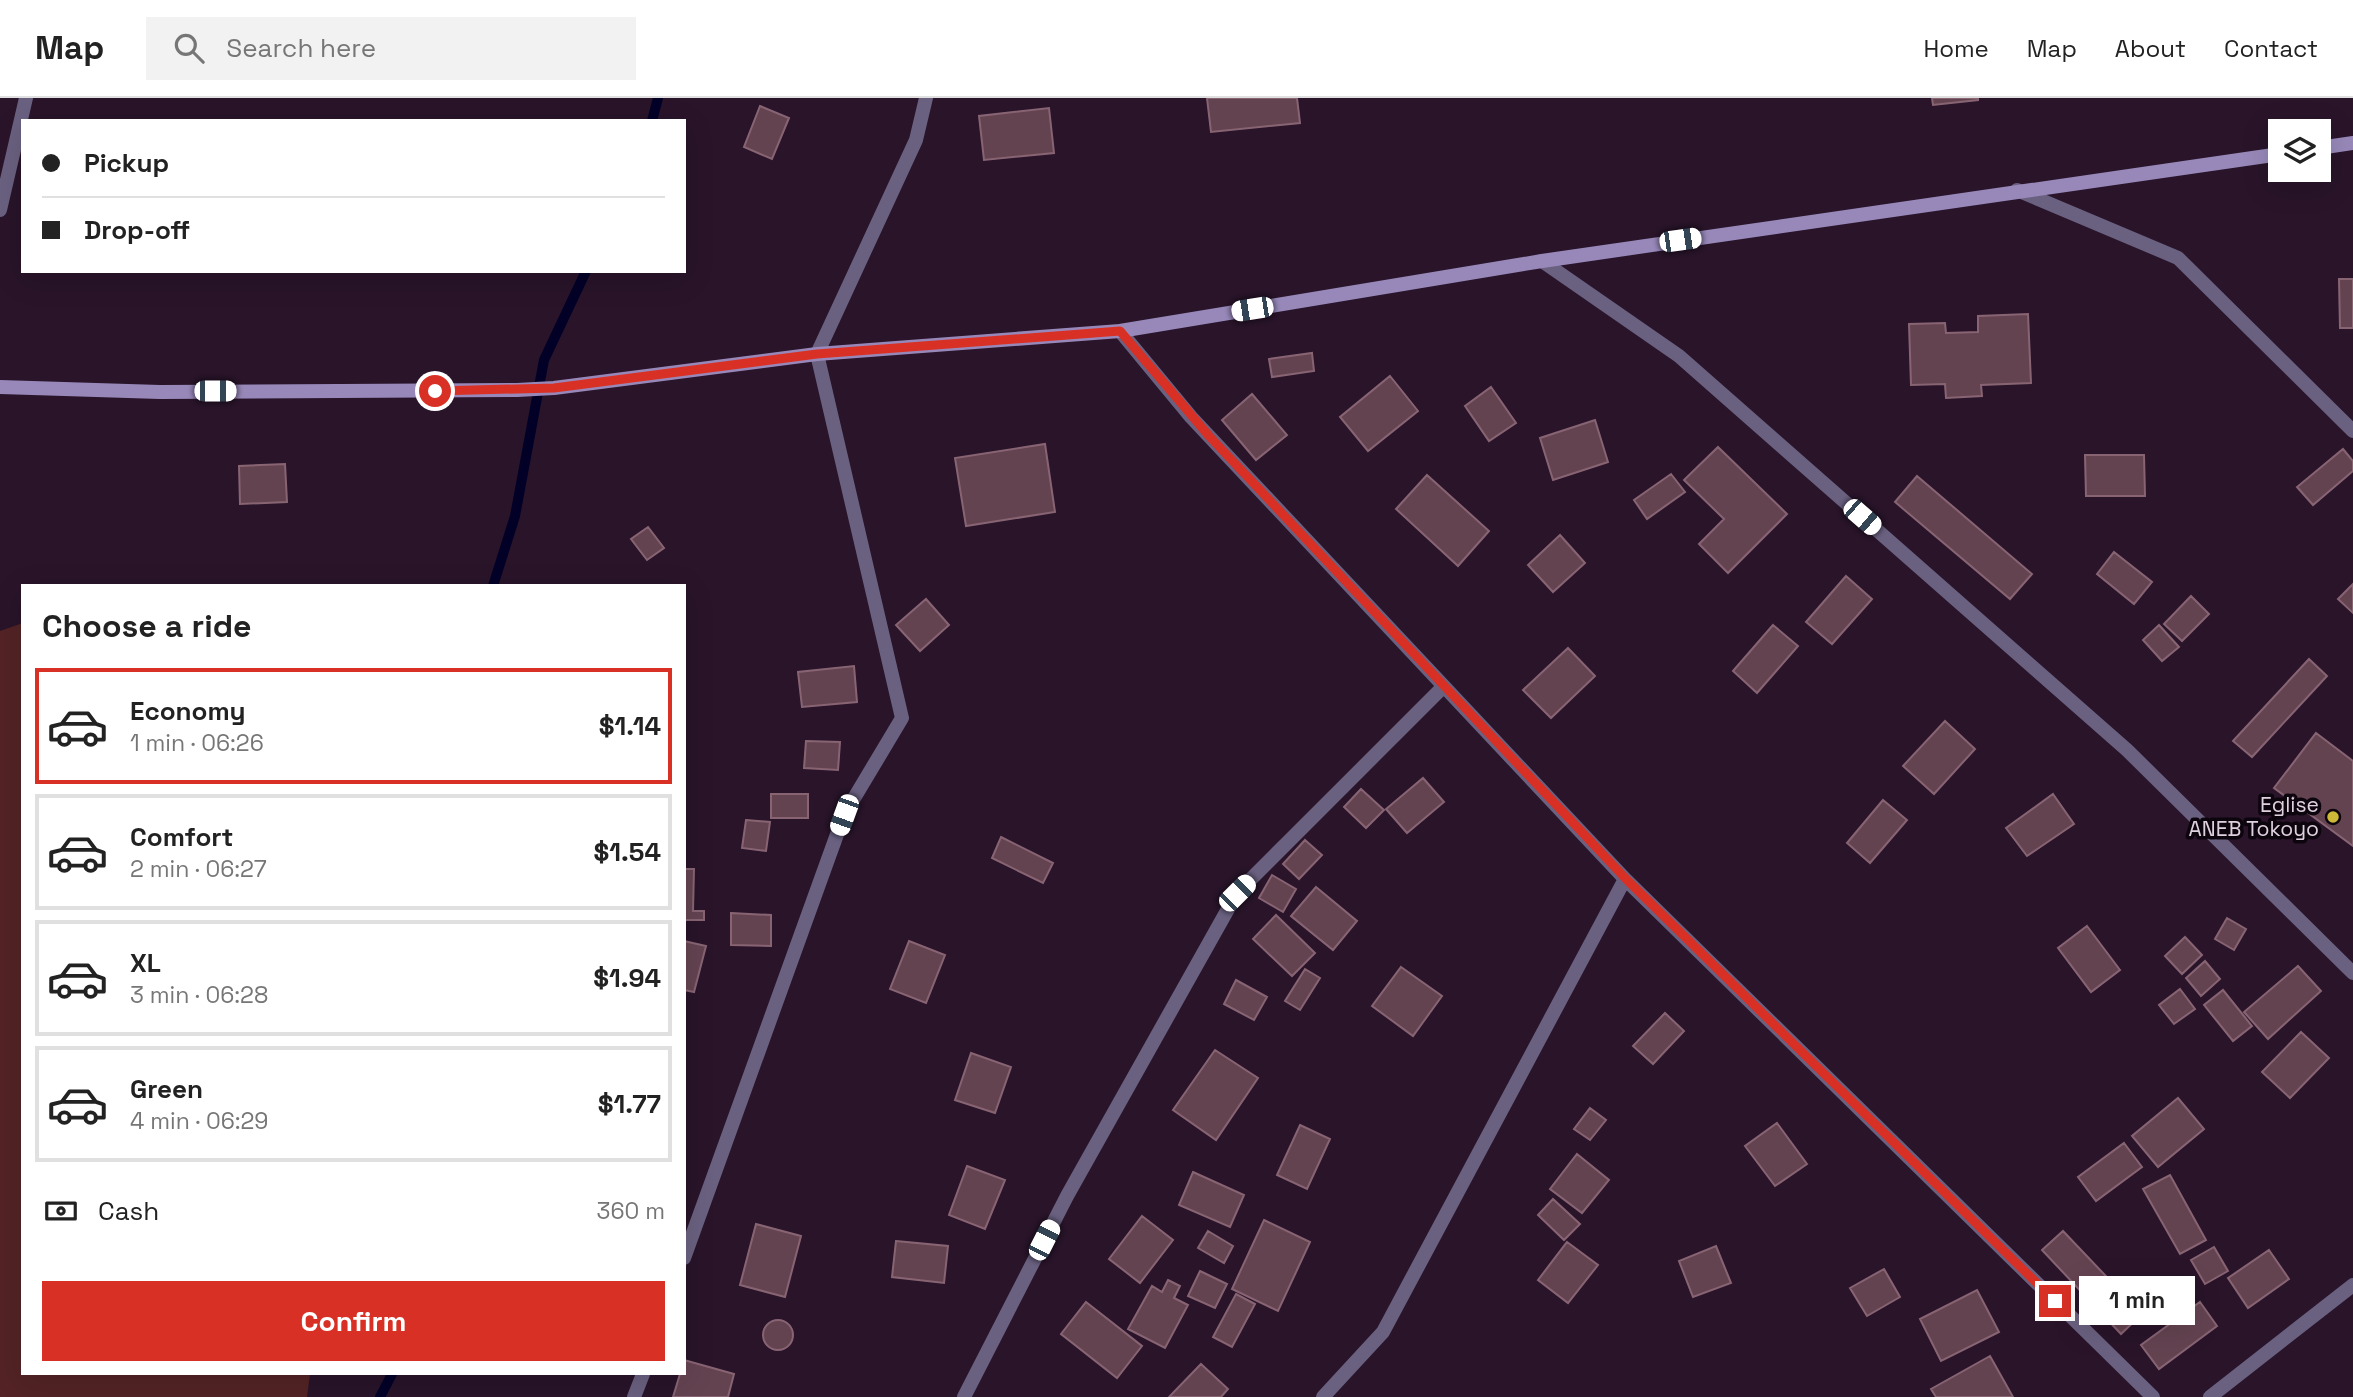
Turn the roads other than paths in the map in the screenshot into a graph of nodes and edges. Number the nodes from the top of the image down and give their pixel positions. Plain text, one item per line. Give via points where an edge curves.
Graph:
1 (26, 98) edge
2 (926, 98) edge
3 (21, 119) edge
4 (21, 119) edge
5 (2353, 143) edge
6 (2331, 146) edge
7 (2268, 155) edge
8 (2017, 190) junction
9 (0, 209) edge
10 (1542, 261) junction
11 (1120, 331) junction
12 (817, 354) junction
13 (0, 387) edge
14 (2353, 431) edge
15 (1443, 687) junction
16 (1625, 878) junction
17 (2353, 973) edge
18 (686, 1252) edge
19 (2353, 1285) edge
20 (643, 1375) edge
21 (634, 1397) edge
22 (964, 1397) edge
23 (1323, 1397) edge
24 (2152, 1397) edge
25 (2210, 1397) edge

1 - 4 street
2 - 12 street via 916,140
3 - 9 street
5 - 6 street
7 - 8 street
8 - 10 street
8 - 14 street via 2178,258
10 - 11 street
10 - 17 street via 1679,356 2096,722
11 - 12 street
11 - 15 street via 1191,417
12 - 13 street via 517,390 160,392
12 - 18 street via 902,718 844,815
15 - 16 street
15 - 22 street via 1237,893 1067,1196
16 - 23 street via 1383,1332
16 - 24 street
19 - 25 street
20 - 21 street

